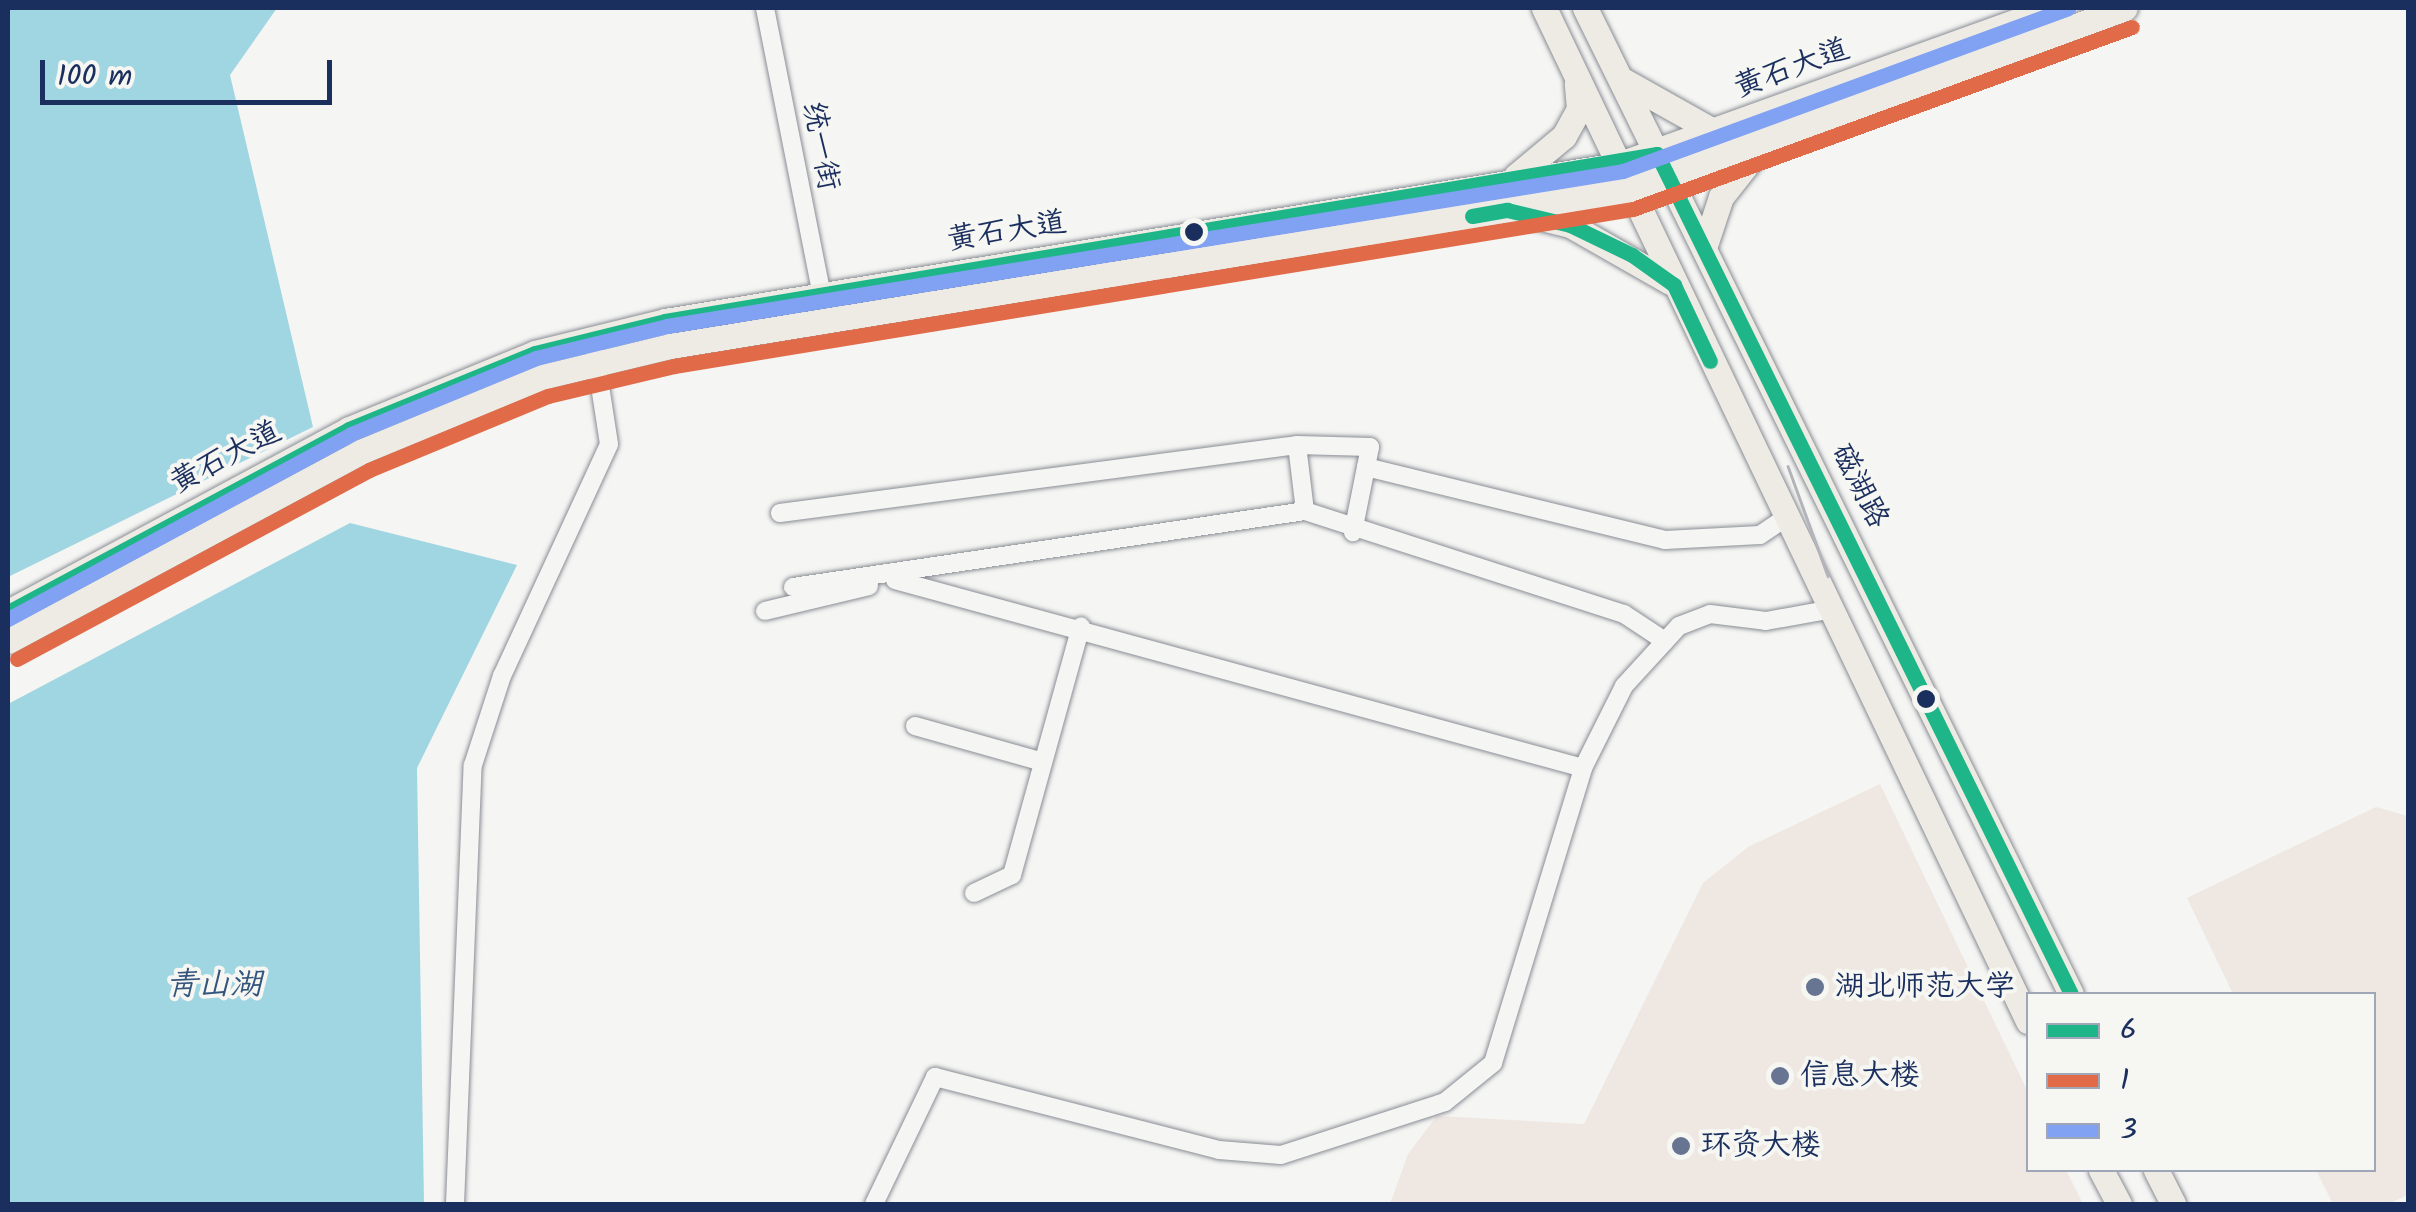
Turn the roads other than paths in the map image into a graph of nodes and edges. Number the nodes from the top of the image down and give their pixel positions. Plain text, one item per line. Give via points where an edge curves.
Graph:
1 (765, 8) edge
2 (1544, 8) edge
3 (1585, 8) edge
4 (2052, 8) edge
5 (2125, 8) edge
6 (1620, 78) junction
7 (1577, 79) junction
8 (1716, 132) junction
9 (1763, 143) junction
10 (1658, 154) junction
11 (1616, 165) junction
12 (1669, 178) junction
13 (1504, 184) junction
14 (1628, 190) junction
15 (1507, 210) junction
16 (1704, 248) junction
17 (1674, 285) junction
18 (822, 295) junction
19 (594, 352) junction
20 (1298, 444) junction
21 (1366, 467) junction
22 (1305, 511) junction
23 (780, 513) dead end
24 (1785, 518) junction
25 (1353, 532) junction
26 (793, 586) dead end
27 (765, 610) dead end
28 (1828, 610) junction
29 (8, 612) edge
30 (1081, 626) junction
31 (8, 641) edge
32 (1666, 641) junction
33 (914, 726) dead end
34 (1043, 762) junction
35 (1583, 768) junction
36 (974, 893) dead end
37 (2071, 992) edge
38 (2026, 1016) edge
39 (2102, 1172) edge
40 (2157, 1172) edge
41 (455, 1204) edge
42 (874, 1204) edge
43 (2119, 1204) edge
44 (2173, 1204) edge

1 - 18 street, 统一街
2 - 7 main road
3 - 6 main road, 磁湖路
4 - 8 main road, 黄石大道
5 - 9 main road, 黄石大道
6 - 8 main road
6 - 10 main road, 磁湖路
7 - 11 main road
7 - 13 main road via 1579,109 1564,136
8 - 10 main road, 黄石大道
9 - 12 main road, 黄石大道
9 - 16 main road via 1721,197
10 - 11 main road, 黄石大道
10 - 12 main road, 磁湖路
11 - 13 main road, 黄石大道
11 - 14 main road
12 - 14 main road, 黄石大道
12 - 16 main road, 磁湖路
13 - 18 main road, 黄石大道
14 - 15 main road, 黄石大道
14 - 17 main road
15 - 17 main road via 1570,225
15 - 19 main road, 黄石大道
16 - 37 main road, 磁湖路
17 - 24 main road
18 - 19 main road, 黄石大道
19 - 29 main road, 黄石大道 via 447,382
19 - 31 main road, 黄石大道 via 440,413
19 - 41 street via 609,444 502,676 473,765
20 - 21 street via 1370,446
20 - 22 street
20 - 23 street
21 - 24 street via 1665,540 1760,535
21 - 25 street
22 - 25 street
22 - 26 street
24 - 28 main road
25 - 32 street via 1624,614
27 - 30 street via 913,578
28 - 32 street via 1766,621 1710,614
28 - 38 main road
30 - 34 street
30 - 35 street
32 - 35 street via 1624,686
33 - 34 street
34 - 36 street via 1012,875
35 - 42 street via 1492,1063 1445,1102 1281,1155 1219,1150 935,1077
39 - 43 main road
40 - 44 main road

